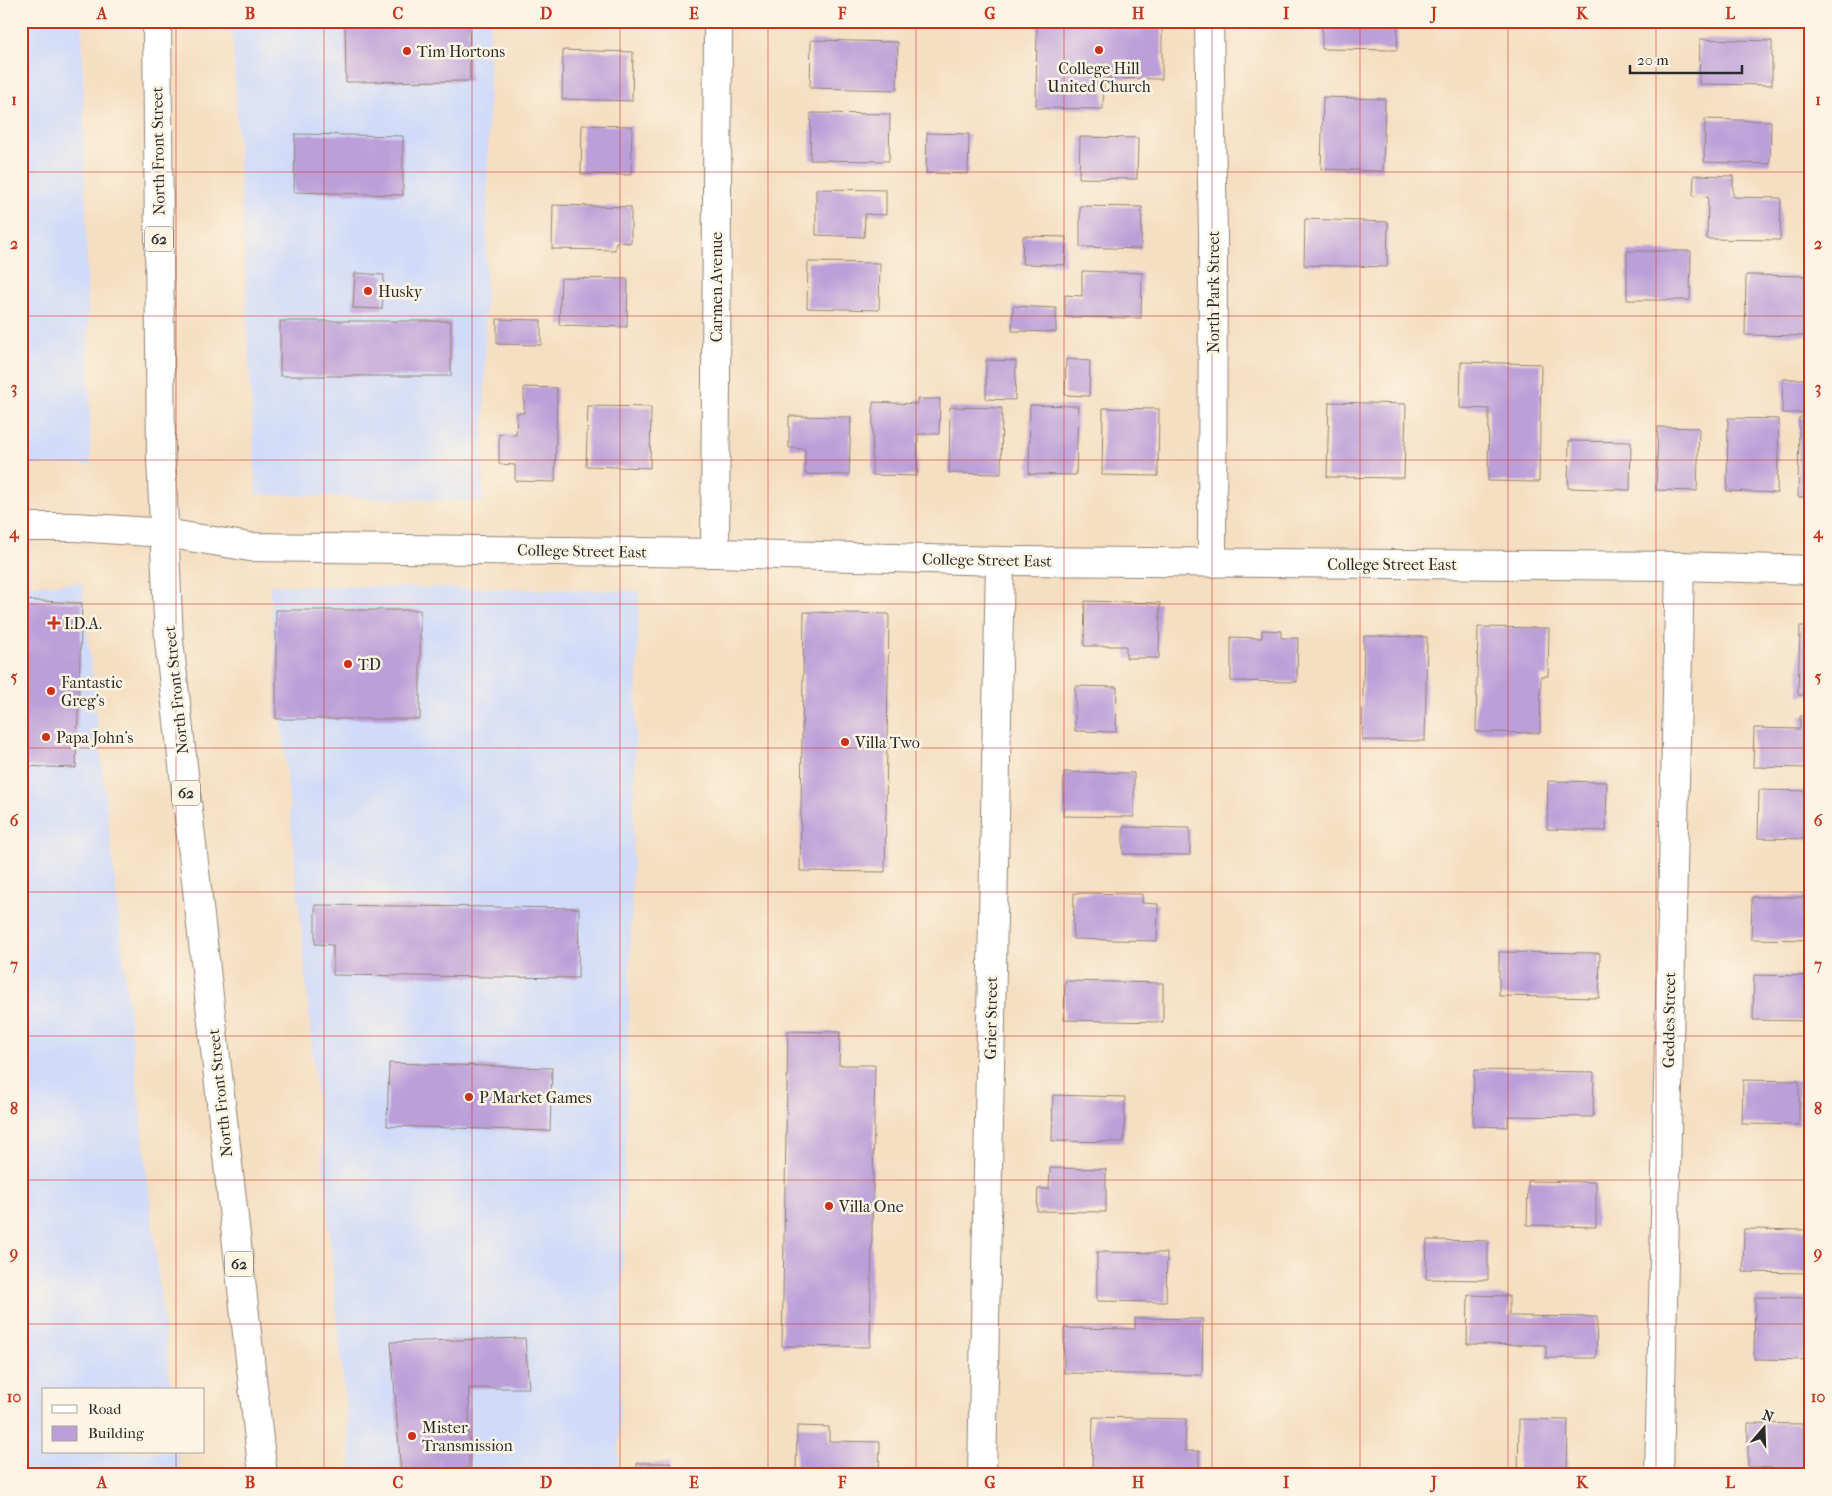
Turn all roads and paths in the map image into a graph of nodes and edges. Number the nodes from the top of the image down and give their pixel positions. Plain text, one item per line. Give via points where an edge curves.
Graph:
1 (157, 21) edge
2 (718, 21) edge
3 (1209, 21) edge
4 (21, 527) edge
5 (165, 533) junction
6 (715, 553) junction
7 (1000, 561) junction
8 (1212, 563) junction
9 (1680, 566) junction
10 (1811, 570) edge
11 (263, 1475) edge
12 (982, 1475) edge
13 (1659, 1475) edge

1 - 5 main road, North Front Street / 62 via 161,456
2 - 6 main road, Carmen Avenue
3 - 8 main road, North Park Street via 1213,234
4 - 5 main road, College Street East
5 - 6 main road, College Street East via 250,547
5 - 11 main road, North Front Street / 62 via 169,641
6 - 7 main road, College Street East
7 - 8 main road, College Street East
7 - 12 main road, Grier Street
8 - 9 main road, College Street East
9 - 10 main road, College Street East
9 - 13 main road, Geddes Street

